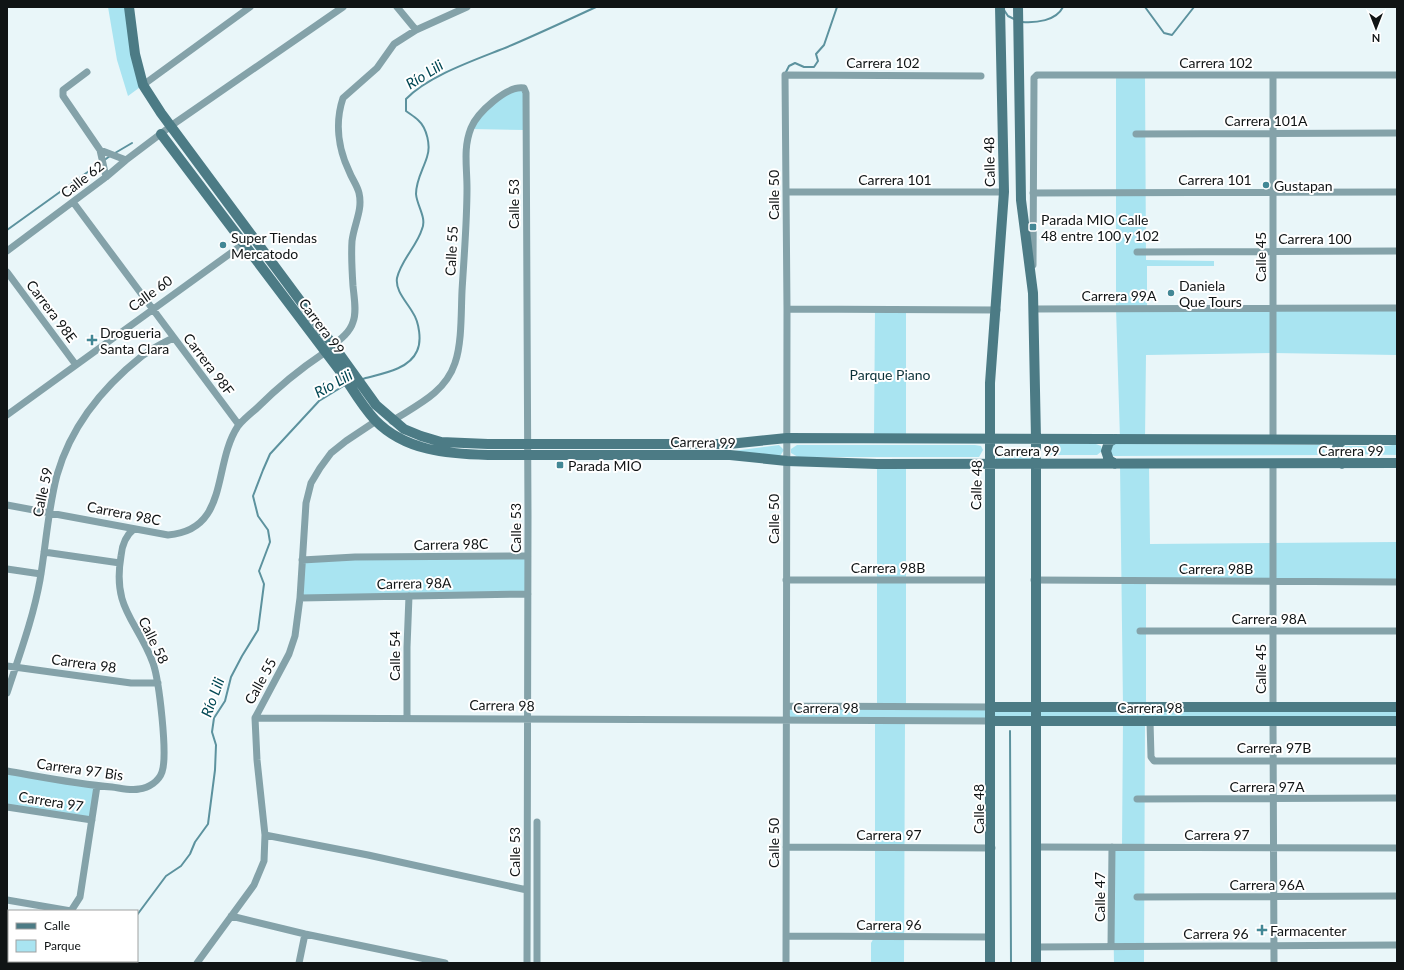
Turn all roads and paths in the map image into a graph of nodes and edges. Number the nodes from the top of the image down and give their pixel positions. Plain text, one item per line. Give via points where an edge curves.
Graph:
1 (129, 7) edge
2 (250, 7) edge
3 (343, 7) edge
4 (396, 7) edge
5 (467, 7) edge
6 (1000, 7) edge
7 (1018, 7) edge
8 (416, 30) junction
9 (87, 72) dead end
10 (784, 75) joint
11 (1273, 75) junction
12 (1397, 75) edge
13 (981, 76) dead end
14 (143, 85) junction
15 (526, 93) joint
16 (172, 126) junction
17 (1273, 133) junction
18 (1397, 133) edge
19 (161, 134) junction
20 (1136, 134) dead end
21 (100, 150) junction
22 (126, 160) junction
23 (106, 177) junction
24 (786, 192) junction
25 (1004, 192) junction
26 (1273, 192) junction
27 (1397, 192) edge
28 (1033, 193) junction
29 (73, 202) junction
30 (253, 237) junction
31 (243, 244) junction
32 (7, 251) edge
33 (1273, 251) junction
34 (1397, 251) edge
35 (1137, 252) dead end
36 (7, 272) edge
37 (1033, 293) junction
38 (1273, 308) junction
39 (1397, 308) edge
40 (152, 309) junction
41 (786, 309) junction
42 (1033, 309) junction
43 (997, 310) junction
44 (173, 338) junction
45 (333, 345) junction
46 (324, 353) junction
47 (76, 365) junction
48 (347, 372) junction
49 (364, 397) junction
50 (7, 415) edge
51 (376, 421) junction
52 (392, 421) junction
53 (239, 425) junction
54 (786, 438) junction
55 (991, 438) junction
56 (1036, 439) junction
57 (1115, 439) junction
58 (1273, 439) junction
59 (1343, 440) junction
60 (1397, 440) edge
61 (528, 444) junction
62 (528, 454) junction
63 (787, 462) junction
64 (1397, 463) edge
65 (991, 464) junction
66 (1036, 464) junction
67 (1115, 464) junction
68 (1273, 464) junction
69 (1342, 464) junction
70 (7, 505) edge
71 (51, 512) junction
72 (134, 529) junction
73 (44, 552) junction
74 (528, 556) junction
75 (302, 560) junction
76 (120, 563) junction
77 (7, 569) edge
78 (41, 574) junction
79 (786, 580) junction
80 (990, 580) junction
81 (1034, 580) junction
82 (1273, 581) junction
83 (1397, 582) edge
84 (528, 594) junction
85 (409, 596) junction
86 (300, 598) junction
87 (1397, 630) edge
88 (1140, 631) dead end
89 (1273, 631) junction
90 (7, 666) edge
91 (16, 667) junction
92 (158, 683) junction
93 (7, 693) edge
94 (1397, 702) edge
95 (786, 706) junction
96 (991, 707) junction
97 (1035, 707) junction
98 (1273, 707) junction
99 (1378, 707) junction
100 (1397, 707) edge
101 (407, 717) junction
102 (255, 718) junction
103 (527, 719) junction
104 (991, 721) junction
105 (1035, 721) junction
106 (1150, 721) junction
107 (1274, 721) junction
108 (1385, 721) junction
109 (1397, 721) edge
110 (786, 722) junction
111 (1397, 728) edge
112 (1274, 760) junction
113 (1397, 761) edge
114 (7, 771) edge
115 (97, 786) junction
116 (149, 786) joint
117 (1397, 798) edge
118 (1137, 799) dead end
119 (1274, 799) junction
120 (7, 807) edge
121 (92, 820) junction
122 (537, 822) dead end
123 (265, 835) junction
124 (786, 847) junction
125 (1036, 847) junction
126 (1112, 847) junction
127 (1274, 847) junction
128 (992, 848) junction
129 (1397, 848) edge
130 (527, 890) junction
131 (1397, 896) edge
132 (1137, 897) dead end
133 (1274, 897) junction
134 (7, 900) edge
135 (65, 910) edge
136 (72, 910) edge
137 (231, 916) junction
138 (305, 934) junction
139 (786, 936) junction
140 (991, 937) junction
141 (1397, 945) edge
142 (1111, 946) junction
143 (1274, 946) junction
144 (1036, 947) junction
145 (434, 962) edge
146 (197, 963) edge
147 (299, 963) edge
148 (445, 963) edge
149 (527, 963) edge
150 (537, 963) edge
151 (786, 963) edge
152 (990, 963) edge
153 (1036, 963) edge
154 (1274, 963) edge

1 - 14 street via 135,54
2 - 14 street
3 - 16 street, Calle 62
4 - 8 street
5 - 8 street
6 - 25 street, Calle 48
7 - 37 street via 1020,200
8 - 45 street via 394,44 377,68 343,98 341,104 338,132 348,171 359,192 360,201 351,256 354,322
9 - 21 street via 63,90 63,96
10 - 13 street, Carrera 102
10 - 24 street, Calle 50
11 - 12 street, Carrera 102
11 - 17 street, Calle 45
11 - 28 street, Carrera 102 via 1035,76
14 - 16 street
15 - 52 street, Calle 55 via 524,88 515,89 496,99 471,129 465,152 465,235 461,313 455,362 447,380 434,395
15 - 61 street, Calle 53
16 - 19 street, Calle 62
16 - 30 street, Carrera 99
17 - 18 street, Carrera 101A
17 - 20 street, Carrera 101A
17 - 26 street, Calle 45
19 - 22 street, Calle 62
19 - 31 street, Carrera 99
21 - 22 street
21 - 23 street
22 - 23 street, Calle 62
23 - 29 street, Calle 62
24 - 25 street, Carrera 101
24 - 41 street, Calle 50
25 - 43 street, Calle 48
26 - 27 street, Carrera 101
26 - 28 street, Carrera 101
26 - 33 street, Calle 45
28 - 37 street
29 - 32 street, Calle 62
29 - 40 street, Carrera 98F
30 - 31 street, Calle 60
30 - 45 street, Carrera 99
31 - 40 street, Calle 60
31 - 46 street, Carrera 99
33 - 34 street, Carrera 100
33 - 35 street, Carrera 100
33 - 38 street, Calle 45
36 - 47 street, Carrera 98E
37 - 42 street
38 - 39 street, Carrera 99A
38 - 42 street, Carrera 99A
38 - 58 street, Calle 45
40 - 44 street, Carrera 98F
40 - 47 street, Calle 60
41 - 43 street
41 - 54 street, Calle 50
42 - 56 street
43 - 55 street, Calle 48 via 990,383
44 - 53 street, Carrera 98F
44 - 71 street, Calle 59 via 143,355 96,399 67,448 58,475
45 - 48 street, Carrera 99
46 - 48 street, Carrera 99
46 - 53 street via 272,392
47 - 50 street, Calle 60
48 - 49 street, Carrera 99
49 - 51 street, Carrera 99
49 - 52 street, Carrera 99
51 - 62 street, Carrera 99 via 410,443 439,452
51 - 75 street, Calle 55 via 331,453 311,483 306,503
52 - 61 street, Carrera 99 via 411,432 441,442
53 - 72 street, Carrera 98C via 225,457 208,516 191,530 180,534 168,535
54 - 55 street, Carrera 99
54 - 61 street, Carrera 99 via 729,444
54 - 63 street, Calle 50
55 - 56 street, Carrera 99
55 - 65 street, Calle 48
56 - 57 street, Carrera 99
56 - 66 street
57 - 58 street, Carrera 99
57 - 67 street via 1109,442 1106,451 1109,460
58 - 59 street, Carrera 99
59 - 60 street, Carrera 99
59 - 69 street via 1336,451 1336,456
61 - 62 street, Calle 53
62 - 63 street, Carrera 99 via 730,455
62 - 74 street, Calle 53
63 - 65 street, Carrera 99
63 - 79 street, Calle 50
64 - 69 street, Carrera 99
65 - 66 street, Carrera 99
65 - 80 street, Calle 48
66 - 67 street, Carrera 99
66 - 81 street
67 - 68 street, Carrera 99
68 - 69 street, Carrera 99
68 - 82 street, Calle 45
70 - 71 street, Carrera 98C
71 - 72 street, Carrera 98C
71 - 73 street, Calle 59
72 - 76 street, Calle 58 via 125,539
73 - 76 street
73 - 78 street, Calle 59
74 - 75 street, Carrera 98C via 355,557
74 - 84 street, Calle 53
75 - 86 street, Calle 55
76 - 92 street, Calle 58 via 122,603 150,654
77 - 78 street
78 - 91 street, Calle 59 via 27,634
79 - 80 street, Carrera 98B
79 - 95 street, Calle 50
80 - 96 street, Calle 48
81 - 82 street, Carrera 98B
81 - 97 street
82 - 83 street, Carrera 98B
82 - 89 street, Calle 45
84 - 85 street, Carrera 98A
84 - 103 street, Calle 53
85 - 86 street, Carrera 98A
85 - 101 street, Calle 54
86 - 102 street, Calle 55 via 295,636 289,654
87 - 89 street, Carrera 98A
88 - 89 street, Carrera 98A
89 - 98 street, Calle 45
90 - 91 street, Carrera 98
91 - 92 street, Carrera 98 via 130,683
91 - 93 street, Calle 59
92 - 116 street, Calle 58 via 164,764 162,773
94 - 99 street
95 - 96 street, Carrera 98
95 - 110 street, Calle 50
96 - 97 street, Carrera 98
96 - 104 street, Calle 48
97 - 98 street, Carrera 98
97 - 105 street
98 - 99 street, Carrera 98
99 - 100 street, Carrera 98
101 - 102 street, Carrera 98
101 - 103 street, Carrera 98
102 - 123 street, Calle 55
103 - 110 street, Carrera 98
103 - 130 street, Calle 53
104 - 105 street, Carrera 98
104 - 110 street, Carrera 98
104 - 128 street, Calle 48
105 - 106 street, Carrera 98
105 - 125 street
106 - 107 street, Carrera 98
106 - 112 street, Carrera 97B via 1152,760
107 - 108 street, Carrera 98
107 - 112 street
108 - 109 street, Carrera 98
108 - 111 street
110 - 124 street, Calle 50
112 - 113 street, Carrera 97B
112 - 119 street
114 - 115 street, Carrera 97 Bis
115 - 116 street, Carrera 97 Bis via 138,790
115 - 121 street
117 - 119 street, Carrera 97A
118 - 119 street, Carrera 97A
119 - 127 street
120 - 121 street, Carrera 97
121 - 136 street via 80,897
122 - 150 street, Calle 53
123 - 130 street
123 - 137 street, Calle 55 via 264,861 254,885
124 - 128 street, Carrera 97
124 - 139 street, Calle 50
125 - 126 street, Carrera 97
125 - 144 street
126 - 127 street, Carrera 97
126 - 142 street, Calle 47
127 - 129 street, Carrera 97
127 - 133 street
128 - 140 street, Calle 48
130 - 149 street, Calle 53
131 - 133 street, Carrera 96A
132 - 133 street, Carrera 96A
133 - 143 street
134 - 135 street
137 - 138 street
137 - 146 street, Calle 55
138 - 145 street
138 - 147 street
139 - 140 street, Carrera 96
139 - 151 street, Calle 50
140 - 152 street, Calle 48
141 - 143 street, Carrera 96
142 - 143 street, Carrera 96
142 - 144 street, Carrera 96
143 - 154 street
144 - 153 street
145 - 148 street

